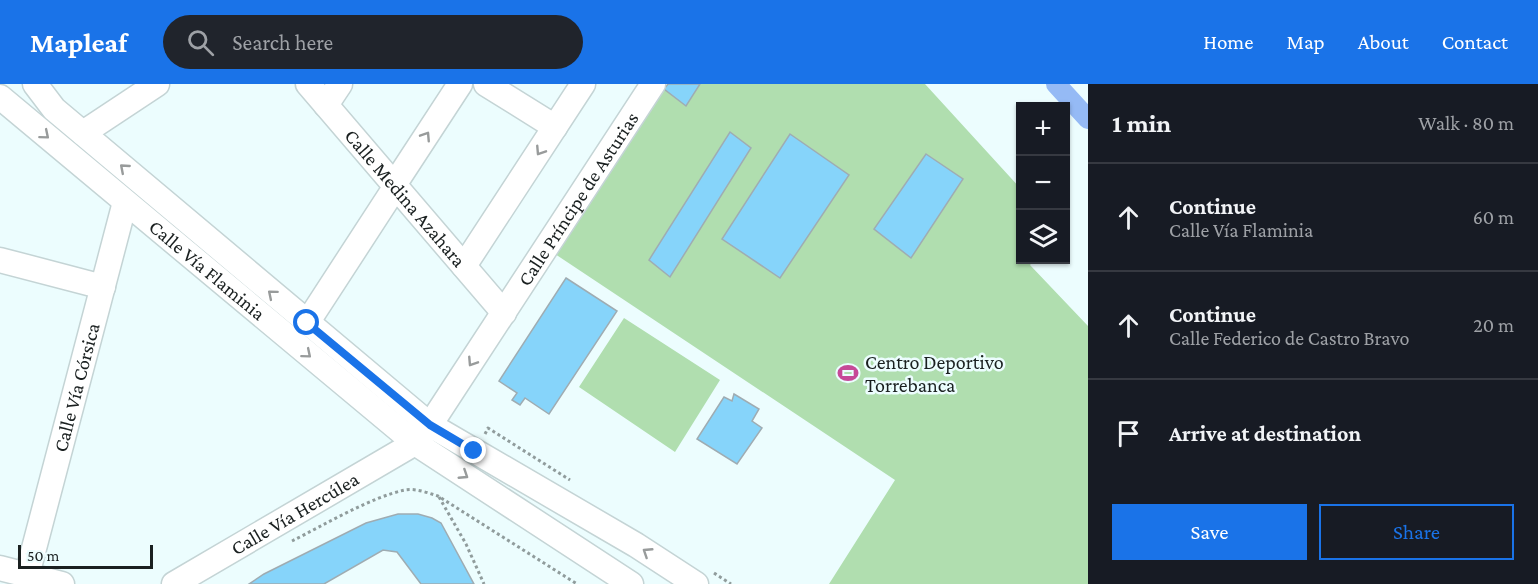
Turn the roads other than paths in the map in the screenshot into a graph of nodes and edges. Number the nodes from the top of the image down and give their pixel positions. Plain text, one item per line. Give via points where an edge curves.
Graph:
1 (35, 84) edge
2 (157, 84) edge
3 (308, 84) edge
4 (340, 84) edge
5 (460, 84) edge
6 (486, 84) edge
7 (583, 84) edge
8 (653, 84) edge
9 (128, 93) edge
10 (0, 97) edge
11 (326, 105) junction
12 (555, 127) junction
13 (84, 133) junction
14 (395, 185) junction
15 (126, 202) junction
16 (0, 260) edge
17 (464, 266) junction
18 (103, 287) junction
19 (504, 313) junction
20 (307, 323) junction
21 (422, 434) junction
22 (0, 568) edge
23 (27, 575) junction
24 (62, 584) edge
25 (174, 584) edge
26 (631, 584) edge
27 (696, 584) edge

1 - 13 street, Calle Vía Flaminia via 54,109
2 - 9 street
3 - 11 street, Calle Medina Azahara
4 - 11 street
14 -> 5 street
6 - 12 street
7 - 12 street
8 - 19 street, Calle Príncipe de Asturias
9 - 13 street
10 -> 15 street, Calle Vía Flaminia
11 - 14 street, Calle Medina Azahara
12 -> 17 street
20 -> 13 street, Calle Vía Flaminia
14 - 17 street, Calle Medina Azahara
14 - 20 street
15 - 18 street, Calle Vía Córsica
15 -> 21 street, Calle Vía Flaminia
16 - 18 street
17 - 19 street, Calle Medina Azahara
18 - 23 street, Calle Vía Córsica
19 -> 21 street, Calle Príncipe de Asturias
20 - 21 street, Calle Vía Flaminia
21 - 25 street, Calle Vía Hercúlea
21 -> 26 street
27 -> 21 street via 636,545
22 - 23 street
23 - 24 street

